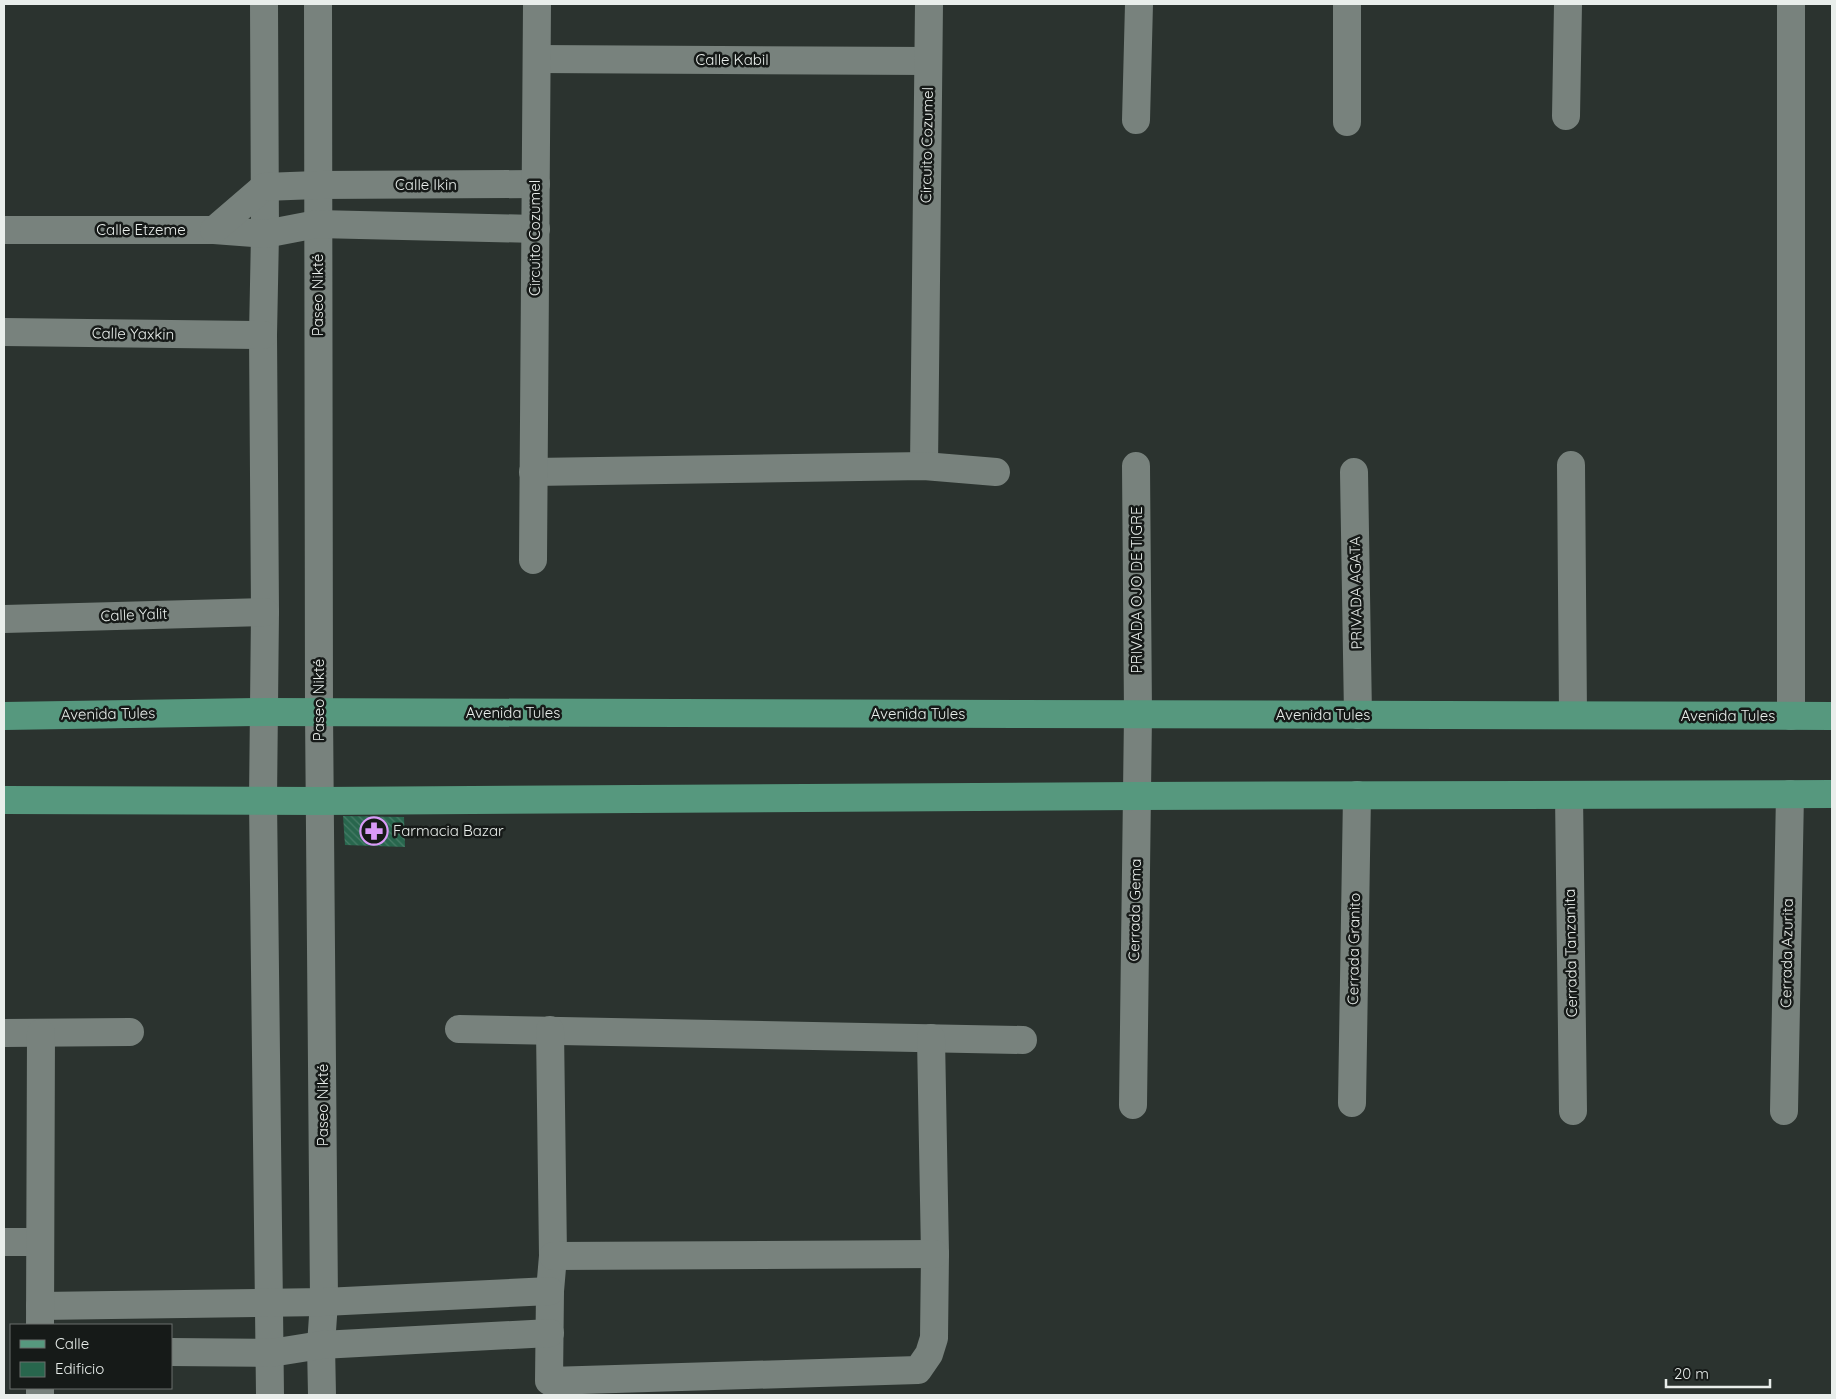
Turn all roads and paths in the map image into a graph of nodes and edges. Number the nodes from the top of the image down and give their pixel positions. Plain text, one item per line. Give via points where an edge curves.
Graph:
1 (264, 4) edge
2 (318, 4) edge
3 (537, 4) edge
4 (929, 4) edge
5 (1139, 4) edge
6 (1348, 4) edge
7 (1568, 4) edge
8 (1791, 4) edge
9 (537, 59) junction
10 (928, 61) junction
11 (1566, 116) dead end
12 (1136, 120) dead end
13 (1347, 122) dead end
14 (536, 184) junction
15 (317, 185) junction
16 (264, 187) junction
17 (317, 224) junction
18 (536, 229) junction
19 (4, 230) edge
20 (214, 230) junction
21 (265, 234) junction
22 (4, 332) edge
23 (263, 335) junction
24 (1571, 465) dead end
25 (924, 466) junction
26 (1136, 466) dead end
27 (534, 472) junction
28 (996, 472) dead end
29 (1354, 472) dead end
30 (533, 560) dead end
31 (265, 612) junction
32 (4, 619) edge
33 (264, 712) junction
34 (319, 712) junction
35 (1138, 714) junction
36 (1358, 715) junction
37 (1573, 715) junction
38 (4, 716) edge
39 (1791, 716) junction
40 (1832, 716) edge
41 (1790, 794) junction
42 (1832, 794) edge
43 (1357, 795) junction
44 (1569, 795) junction
45 (1137, 796) junction
46 (4, 800) edge
47 (263, 800) junction
48 (320, 801) junction
49 (459, 1029) dead end
50 (550, 1030) junction
51 (130, 1032) dead end
52 (4, 1033) edge
53 (41, 1033) junction
54 (931, 1038) junction
55 (1023, 1040) dead end
56 (1352, 1103) dead end
57 (1134, 1105) dead end
58 (1573, 1111) dead end
59 (1784, 1112) dead end
60 (4, 1242) edge
61 (40, 1242) junction
62 (935, 1254) junction
63 (553, 1256) junction
64 (550, 1291) junction
65 (324, 1302) junction
66 (268, 1303) junction
67 (40, 1316) edge
68 (550, 1333) junction
69 (322, 1345) junction
70 (172, 1352) edge
71 (271, 1353) junction
72 (270, 1395) edge
73 (322, 1395) edge

1 - 16 street
2 - 15 street, Paseo Nikté
3 - 9 street, Circuito Cozumel
4 - 10 street, Circuito Cozumel
5 - 12 street
6 - 13 street
7 - 11 street
8 - 39 street
9 - 10 street, Calle Kabil
9 - 14 street, Circuito Cozumel
10 - 25 street, Circuito Cozumel
14 - 15 street, Calle Ikin
14 - 18 street, Circuito Cozumel
15 - 16 street, Calle Ikin
15 - 17 street, Paseo Nikté
16 - 20 street
16 - 21 street
17 - 18 street
17 - 21 street
17 - 34 street, Paseo Nikté
18 - 27 street, Circuito Cozumel
19 - 20 street, Calle Etzeme
20 - 21 street
21 - 23 street
22 - 23 street, Calle Yaxkin
23 - 31 street
24 - 37 street
25 - 27 street
25 - 28 street
26 - 35 street, PRIVADA OJO DE TIGRE
27 - 30 street, Circuito Cozumel
29 - 36 street, PRIVADA AGATA
31 - 32 street, Calle Yalit
31 - 33 street
33 - 34 main road, Avenida Tules
33 - 38 main road, Avenida Tules
33 - 47 street
34 - 35 main road, Avenida Tules
34 - 48 street, Paseo Nikté
35 - 36 main road, Avenida Tules
35 - 45 street, Cerrada Gema
36 - 37 main road, Avenida Tules
37 - 39 main road, Avenida Tules
39 - 40 main road, Avenida Tules
41 - 42 main road
41 - 44 main road
41 - 59 street, Cerrada Azurita
43 - 44 main road
43 - 45 main road
43 - 56 street, Cerrada Granito
44 - 58 street, Cerrada Tanzanita
45 - 48 main road
45 - 57 street, Cerrada Gema
46 - 47 main road
47 - 48 main road
47 - 66 street
48 - 65 street, Paseo Nikté
49 - 50 street
50 - 54 street
50 - 63 street
51 - 53 street
52 - 53 street
53 - 61 street
54 - 55 street
54 - 62 street
60 - 61 street
61 - 67 street
62 - 63 street
62 - 68 street via 934,1338 929,1354 918,1370 549,1381
63 - 64 street
64 - 65 street
64 - 68 street
65 - 66 street
65 - 69 street, Paseo Nikté
66 - 67 street
66 - 71 street
68 - 69 street
69 - 71 street
69 - 73 street, Paseo Nikté
70 - 71 street
71 - 72 street

